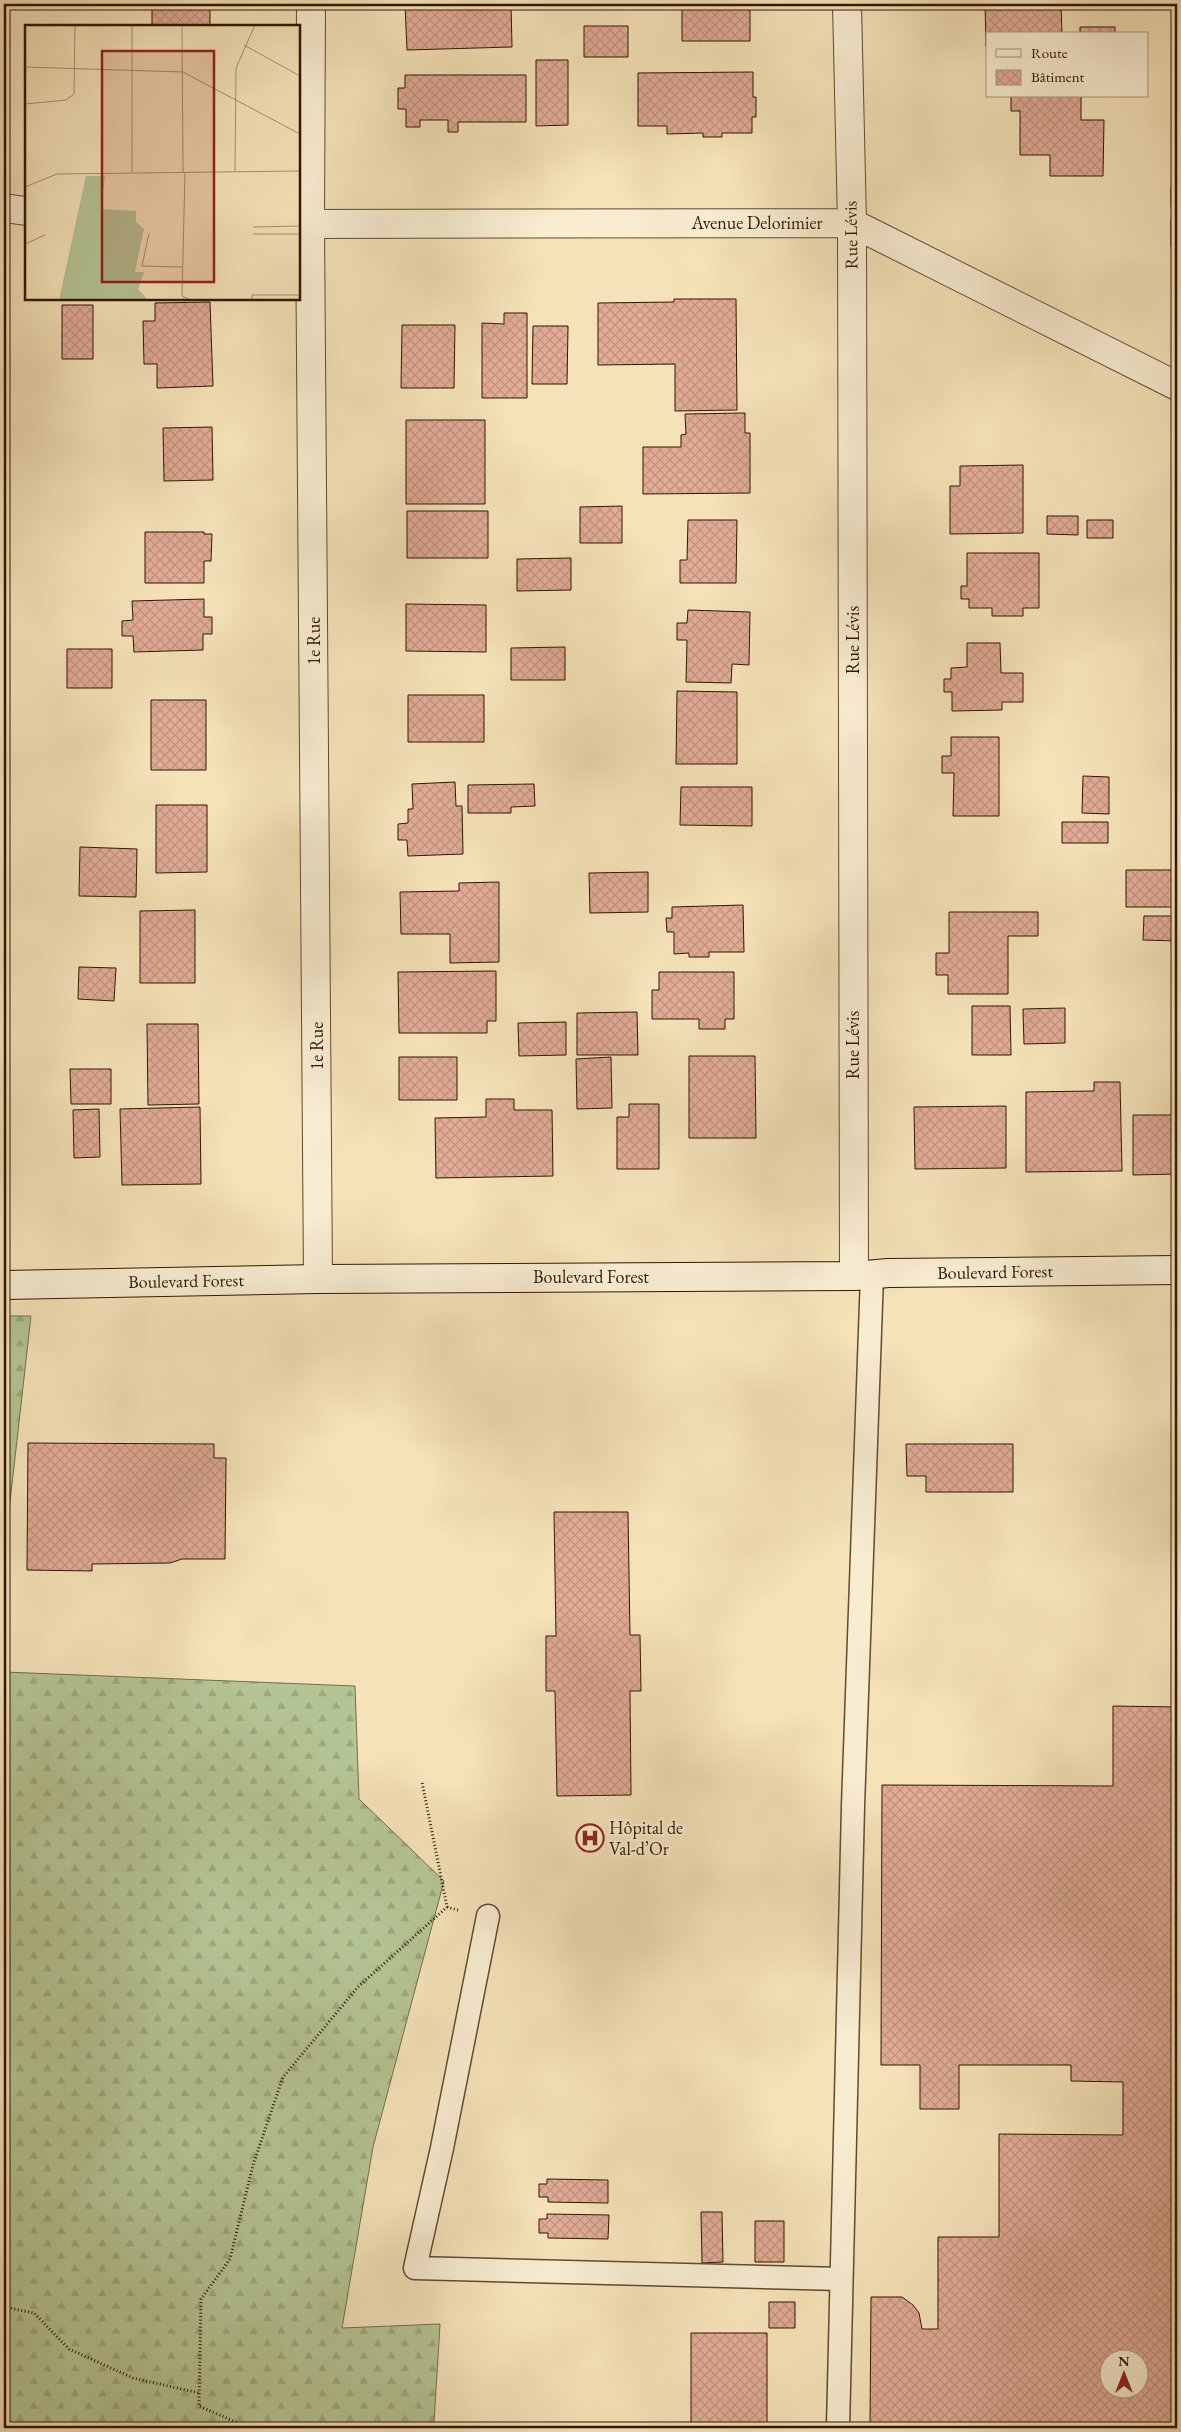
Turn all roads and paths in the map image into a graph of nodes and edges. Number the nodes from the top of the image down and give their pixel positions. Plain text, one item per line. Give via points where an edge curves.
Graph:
1 (311, 4) edge
2 (847, 4) edge
3 (4, 208) edge
4 (25, 211) edge
5 (852, 223) junction
6 (305, 225) edge
7 (1177, 386) edge
8 (1177, 1270) edge
9 (863, 1276) junction
10 (318, 1279) junction
11 (4, 1285) edge
12 (422, 1782) dead end
13 (488, 1916) dead end
14 (841, 2279) junction
15 (4, 2307) edge
16 (199, 2392) junction
17 (249, 2428) edge
18 (838, 2428) edge

1 - 6 street, 1e Rue
2 - 5 street, Rue Lévis
3 - 4 street
5 - 6 street, Avenue Delorimier
5 - 7 street, Avenue Delorimier
5 - 9 street, Rue Lévis
6 - 10 street, 1e Rue
8 - 9 street, Boulevard Forest via 888,1273
9 - 10 street, Boulevard Forest
9 - 14 lane
10 - 11 street, Boulevard Forest
12 - 16 path via 447,1907 358,1987 283,2077 253,2165 230,2259 201,2299
13 - 14 lane via 415,2268
14 - 18 lane
15 - 16 path via 34,2313 68,2349 133,2378
16 - 17 path via 199,2406

